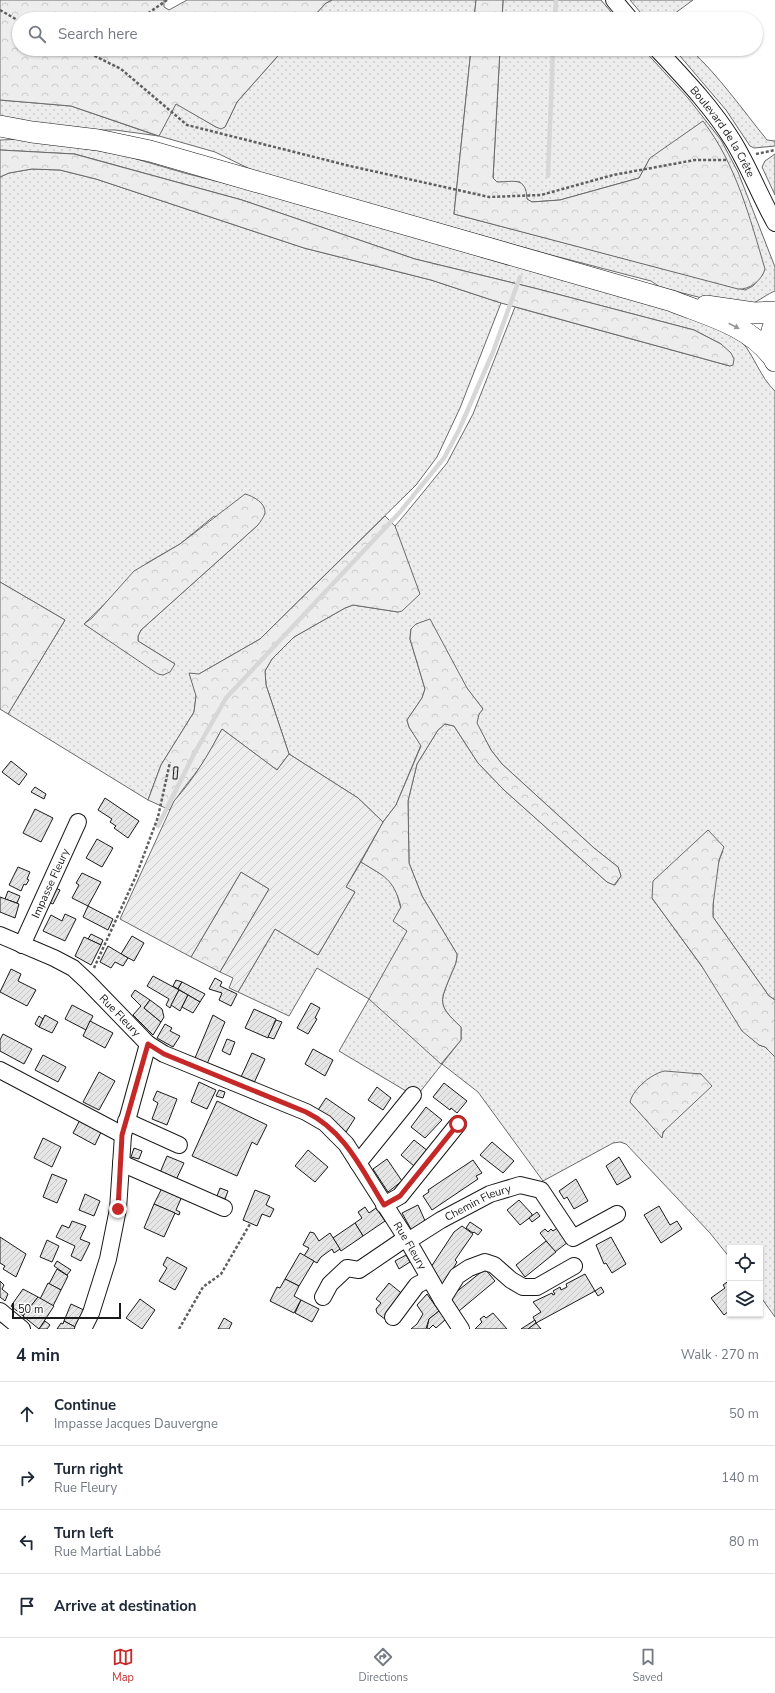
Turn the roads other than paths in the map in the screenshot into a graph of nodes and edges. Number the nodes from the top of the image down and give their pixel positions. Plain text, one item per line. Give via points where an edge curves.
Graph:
1 (614, 0) edge
2 (625, 0) edge
3 (624, 12) edge
4 (635, 12) edge
5 (663, 56) edge
6 (674, 56) edge
7 (0, 126) edge
8 (0, 132) edge
9 (32, 132) junction
10 (747, 157) junction
11 (775, 204) edge
12 (775, 223) edge
13 (672, 301) junction
14 (775, 312) edge
15 (775, 323) edge
16 (774, 359) edge
17 (78, 822) dead end
18 (0, 936) edge
19 (22, 945) junction
20 (148, 1044) junction
21 (0, 1070) edge
22 (413, 1095) dead end
23 (458, 1124) dead end
24 (124, 1128) junction
25 (179, 1145) dead end
26 (121, 1163) junction
27 (358, 1163) junction
28 (384, 1205) junction
29 (224, 1208) dead end
30 (617, 1214) dead end
31 (406, 1240) junction
32 (574, 1266) dead end
33 (429, 1279) junction
34 (322, 1297) dead end
35 (442, 1300) junction
36 (0, 1311) edge
37 (393, 1317) dead end
38 (22, 1329) edge
39 (83, 1329) edge
40 (461, 1329) edge

1 - 3 street
2 - 4 street
5 - 10 street, Boulevard de la Crête
6 - 10 street, Boulevard de la Crête via 717,105 732,126
7 - 9 main road
8 - 9 main road
9 - 13 main road via 98,140 157,153
10 - 11 street, Boulevard de la Crête
10 - 12 street, Boulevard de la Crête
13 - 14 main road via 754,313
13 -> 16 main road via 746,333 761,343
15 - 16 main road via 771,337
17 - 19 street, Impasse Fleury
18 - 19 street, Rue Fleury
19 - 20 street, Rue Fleury via 72,968
20 - 24 street
20 - 27 street, Rue Fleury via 164,1054 316,1117 346,1144
21 - 24 street
22 - 27 street
23 - 28 street via 400,1196
24 - 25 street
24 - 26 street
26 - 29 street
26 - 39 street via 118,1209 108,1259 91,1314
27 - 28 street, Rue Fleury
28 - 31 street, Rue Fleury
30 - 31 street, Chemin Fleury via 573,1238 541,1190 520,1185 490,1194
31 - 33 street, Rue Fleury
31 - 34 street via 359,1270 347,1268 330,1284
32 - 35 street via 537,1287 523,1287 494,1264 485,1262 457,1276
33 - 35 street, Rue Fleury
33 - 37 street via 417,1285
35 - 40 street, Rue Fleury
36 - 38 street

